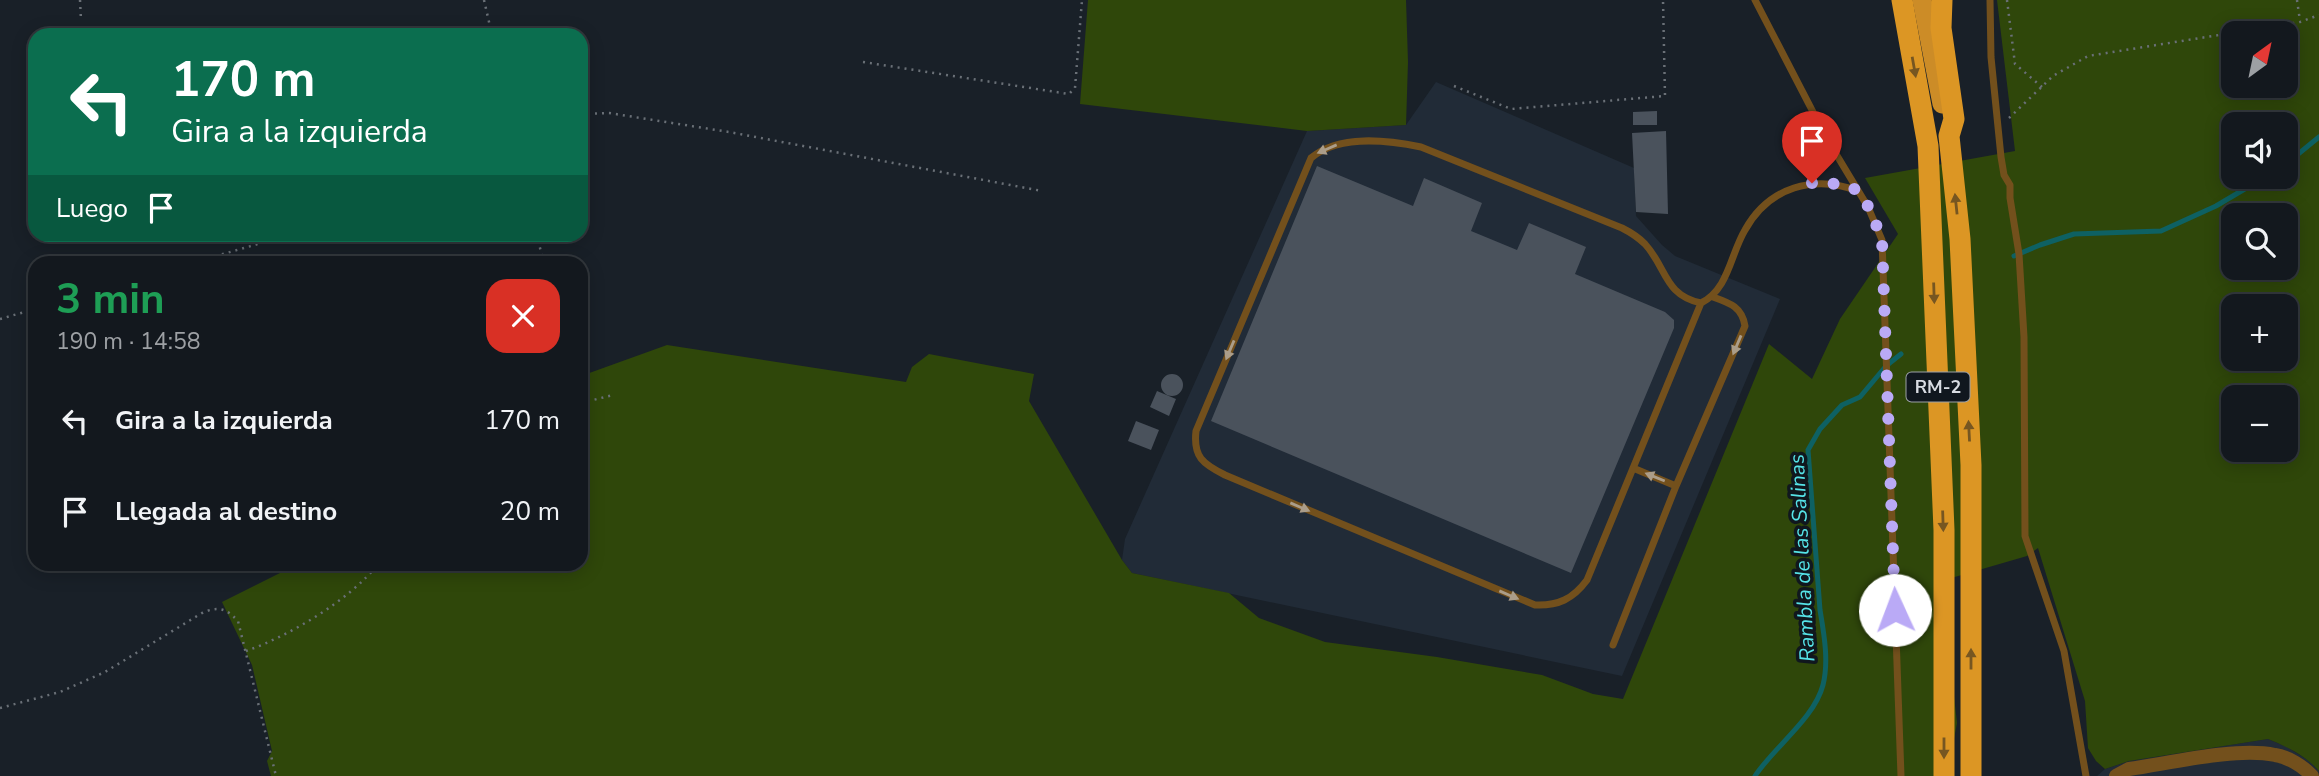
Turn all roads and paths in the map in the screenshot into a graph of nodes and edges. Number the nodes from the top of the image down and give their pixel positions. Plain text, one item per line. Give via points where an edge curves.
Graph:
1 (80, 0) edge
2 (484, 0) edge
3 (1082, 0) edge
4 (1663, 0) edge
5 (1755, 0) edge
6 (1902, 0) edge
7 (1922, 0) edge
8 (1942, 0) edge
9 (1990, 0) edge
10 (2007, 0) edge
11 (2297, 0) edge
12 (2319, 15) edge
13 (81, 20) dead end
14 (2300, 22) junction
15 (490, 28) edge
16 (863, 62) dead end
17 (1454, 86) dead end
18 (2042, 87) junction
19 (588, 114) edge
20 (1998, 127) junction
21 (1949, 136) junction
22 (1042, 191) dead end
23 (1858, 191) junction
24 (264, 242) edge
25 (216, 256) edge
26 (1713, 297) junction
27 (1701, 303) junction
28 (28, 311) edge
29 (0, 318) edge
30 (613, 395) dead end
31 (588, 402) edge
32 (1633, 468) junction
33 (1676, 486) junction
34 (371, 571) edge
35 (1614, 645) dead end
36 (246, 651) junction
37 (0, 708) edge
38 (276, 776) edge
39 (1901, 776) edge
40 (1944, 776) edge
41 (1971, 776) edge
42 (2086, 776) edge
43 (2116, 776) edge
44 (2312, 776) edge

1 - 13 path
2 - 15 path
3 - 16 path via 1076,88 1069,94
4 - 17 path via 1665,96 1511,109
5 - 23 lane
6 -> 40 highway, RM-2 via 1928,146 1944,530
7 - 21 highway, RM-2
8 - 21 highway via 1941,27 1954,119
9 - 20 lane
10 - 18 path via 2015,64
11 - 14 path
12 - 14 path
14 - 18 path via 2088,56
18 - 20 path
19 - 22 path via 729,132
20 - 42 lane via 2020,254 2025,536 2064,651
41 -> 21 highway, RM-2 via 1971,465 1960,239
23 - 26 lane via 1812,183 1784,191 1745,229
23 - 39 lane via 1882,240
24 - 25 path
26 - 27 lane
26 -> 33 lane via 1738,307 1745,326
27 - 32 lane
27 -> 32 lane via 1679,295 1646,245 1622,228 1421,147 1394,141 1333,145 1311,158 1196,431 1194,446 1202,460 1225,475 1535,605 1551,606 1568,600 1587,580
28 - 29 path
30 - 31 path
33 -> 32 lane
33 - 35 lane
34 - 36 path via 324,610 272,642
36 - 37 path via 238,621 230,612 212,608 105,673 60,692
36 - 38 path
43 - 44 street via 2129,769 2259,752 2279,755

